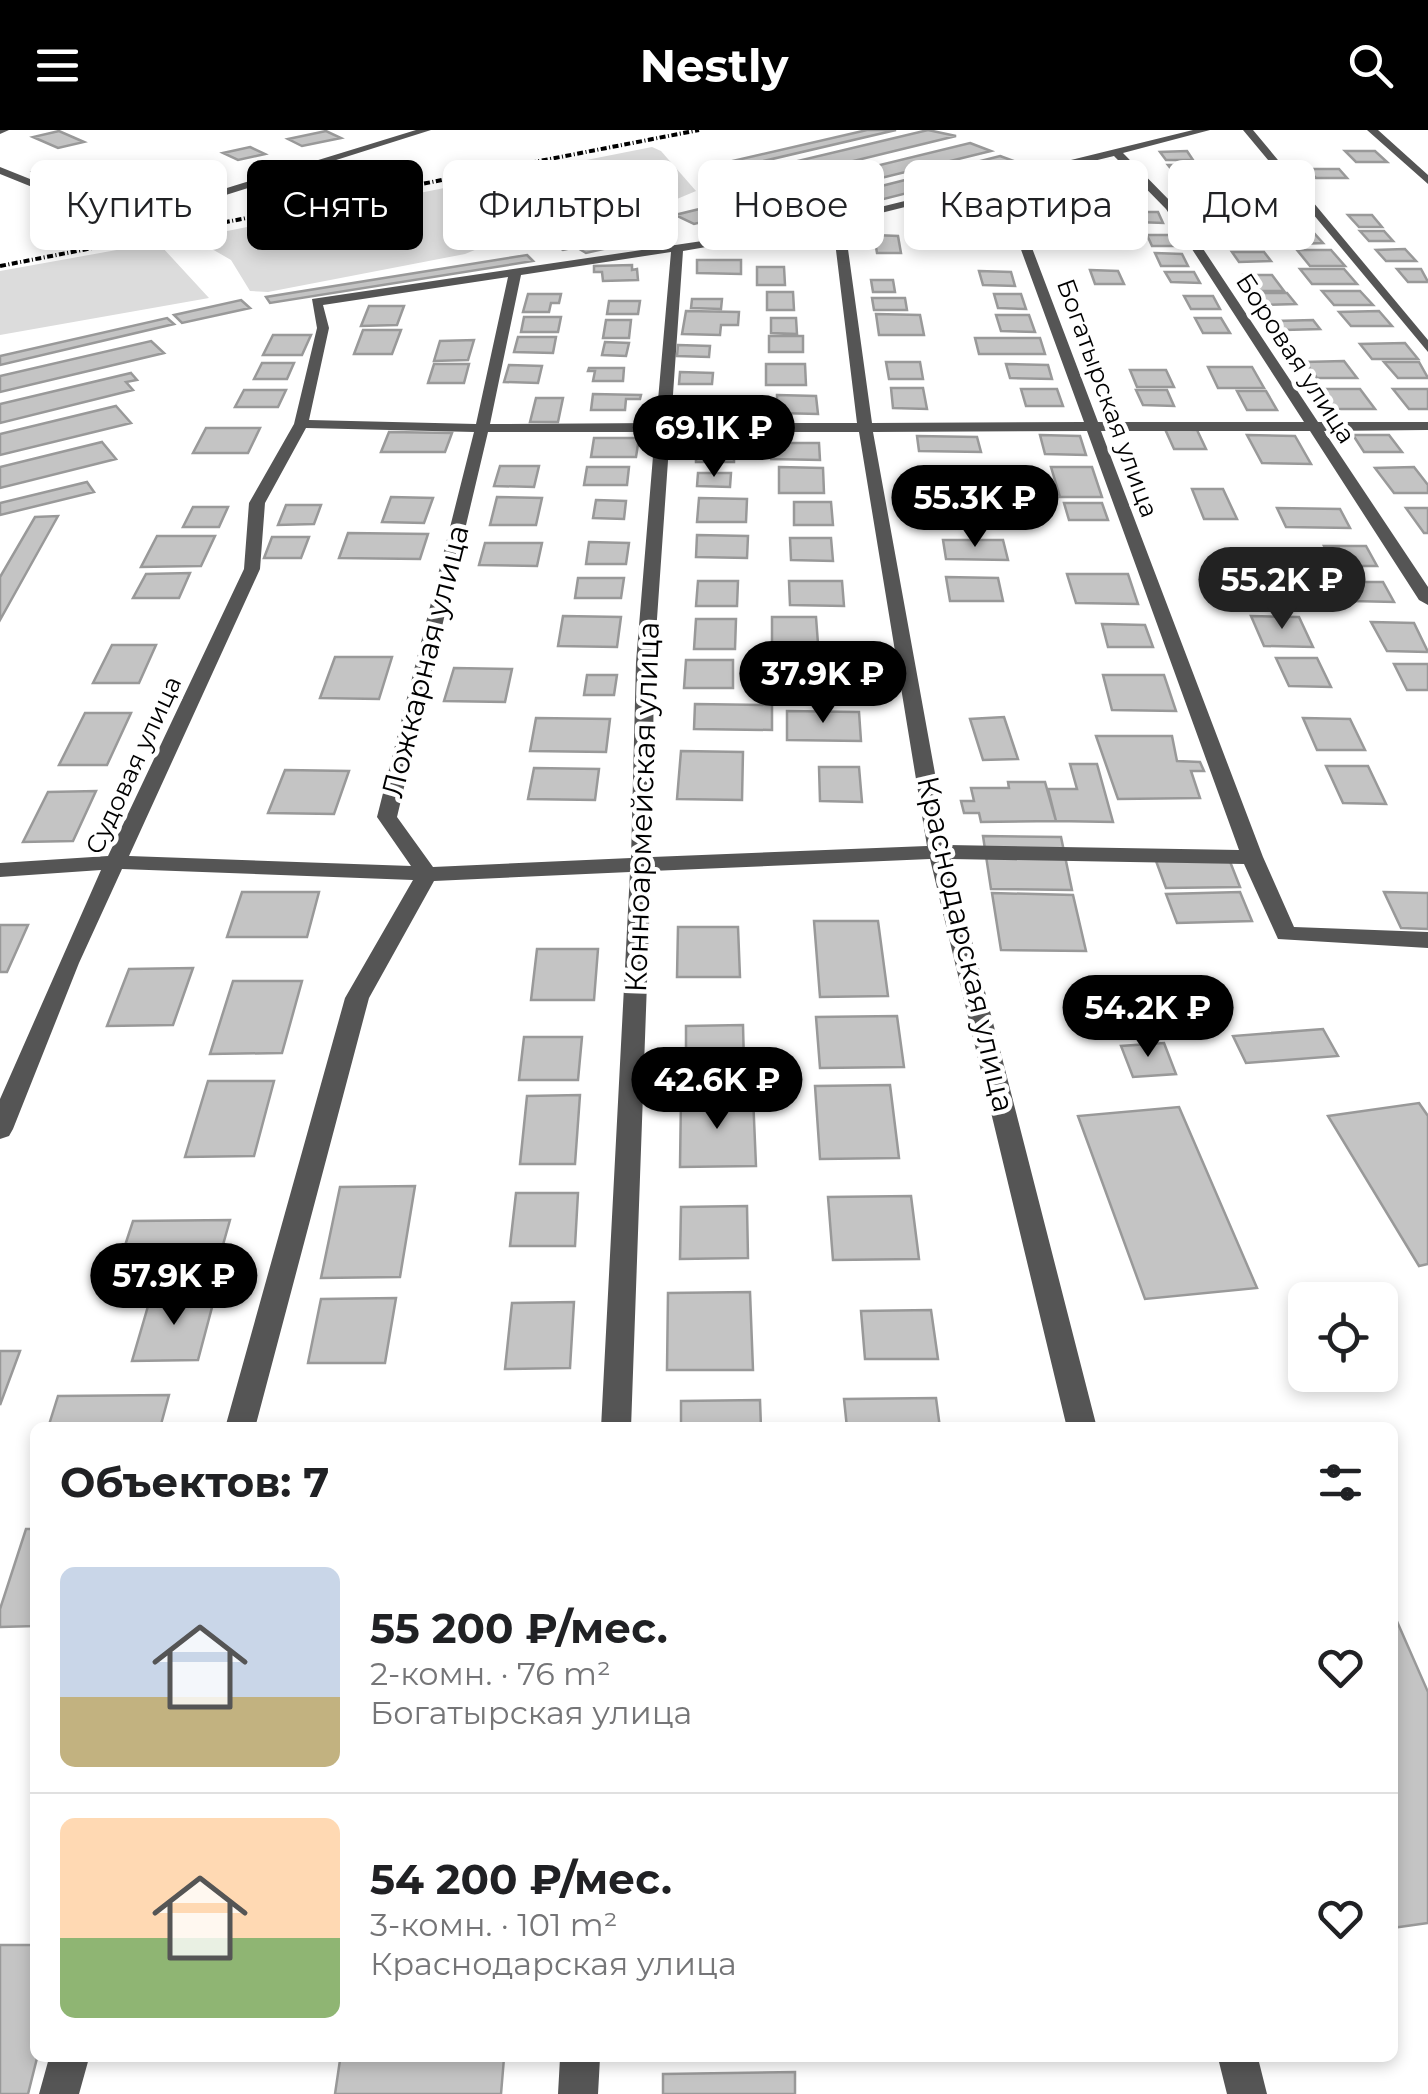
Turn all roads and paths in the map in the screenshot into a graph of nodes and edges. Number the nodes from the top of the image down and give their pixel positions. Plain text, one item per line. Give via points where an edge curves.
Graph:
1 (426, 130) edge
2 (1205, 130) edge
3 (1248, 130) edge
4 (1372, 130) edge
5 (1114, 150) junction
6 (1076, 160) edge
7 (0, 170) edge
8 (1428, 181) edge
9 (658, 250) edge
10 (677, 250) edge
11 (842, 250) edge
12 (1027, 250) edge
13 (515, 273) junction
14 (1428, 348) edge
15 (302, 416) junction
16 (1314, 424) junction
17 (1428, 426) edge
18 (664, 427) junction
19 (865, 427) junction
20 (1091, 427) junction
21 (482, 428) junction
22 (1428, 600) edge
23 (939, 852) junction
24 (1252, 858) junction
25 (641, 861) junction
26 (115, 862) junction
27 (0, 870) edge
28 (427, 874) junction
29 (1428, 940) edge
30 (0, 1129) edge
31 (242, 1422) edge
32 (616, 1422) edge
33 (1081, 1422) edge
34 (68, 2062) edge
35 (580, 2062) edge
36 (1239, 2062) edge
37 (59, 2094) edge
38 (578, 2094) edge
39 (1248, 2094) edge

1 - 7 street via 190,203 114,217
2 - 5 street
3 - 14 street
4 - 8 street
5 - 6 street
5 - 16 street, Боровая улица via 1170,207
9 - 13 street
10 - 18 street, Конноармейская улица
11 - 19 street, Краснодарская улица
12 - 20 street, Богатырская улица
13 - 15 street, Судовая улица via 316,302 323,328
13 - 21 street, Ложкарная улица
15 - 21 street
15 - 26 street, Судовая улица via 256,503 252,569
16 - 17 street
16 - 20 street
16 - 22 street, Боровая улица
18 - 19 street
18 - 21 street
18 - 25 street, Конноармейская улица via 645,662
19 - 20 street
19 - 23 street, Краснодарская улица
20 - 24 street, Богатырская улица
21 - 28 street, Ложкарная улица via 387,817
23 - 24 street
23 - 25 street
23 - 33 street, Краснодарская улица
24 - 29 street, Богатырская улица via 1286,934
25 - 28 street
25 - 32 street, Конноармейская улица
26 - 27 street
26 - 28 street
26 - 30 street, Судовая улица
28 - 31 street via 357,998
34 - 37 street
35 - 38 street
36 - 39 street

